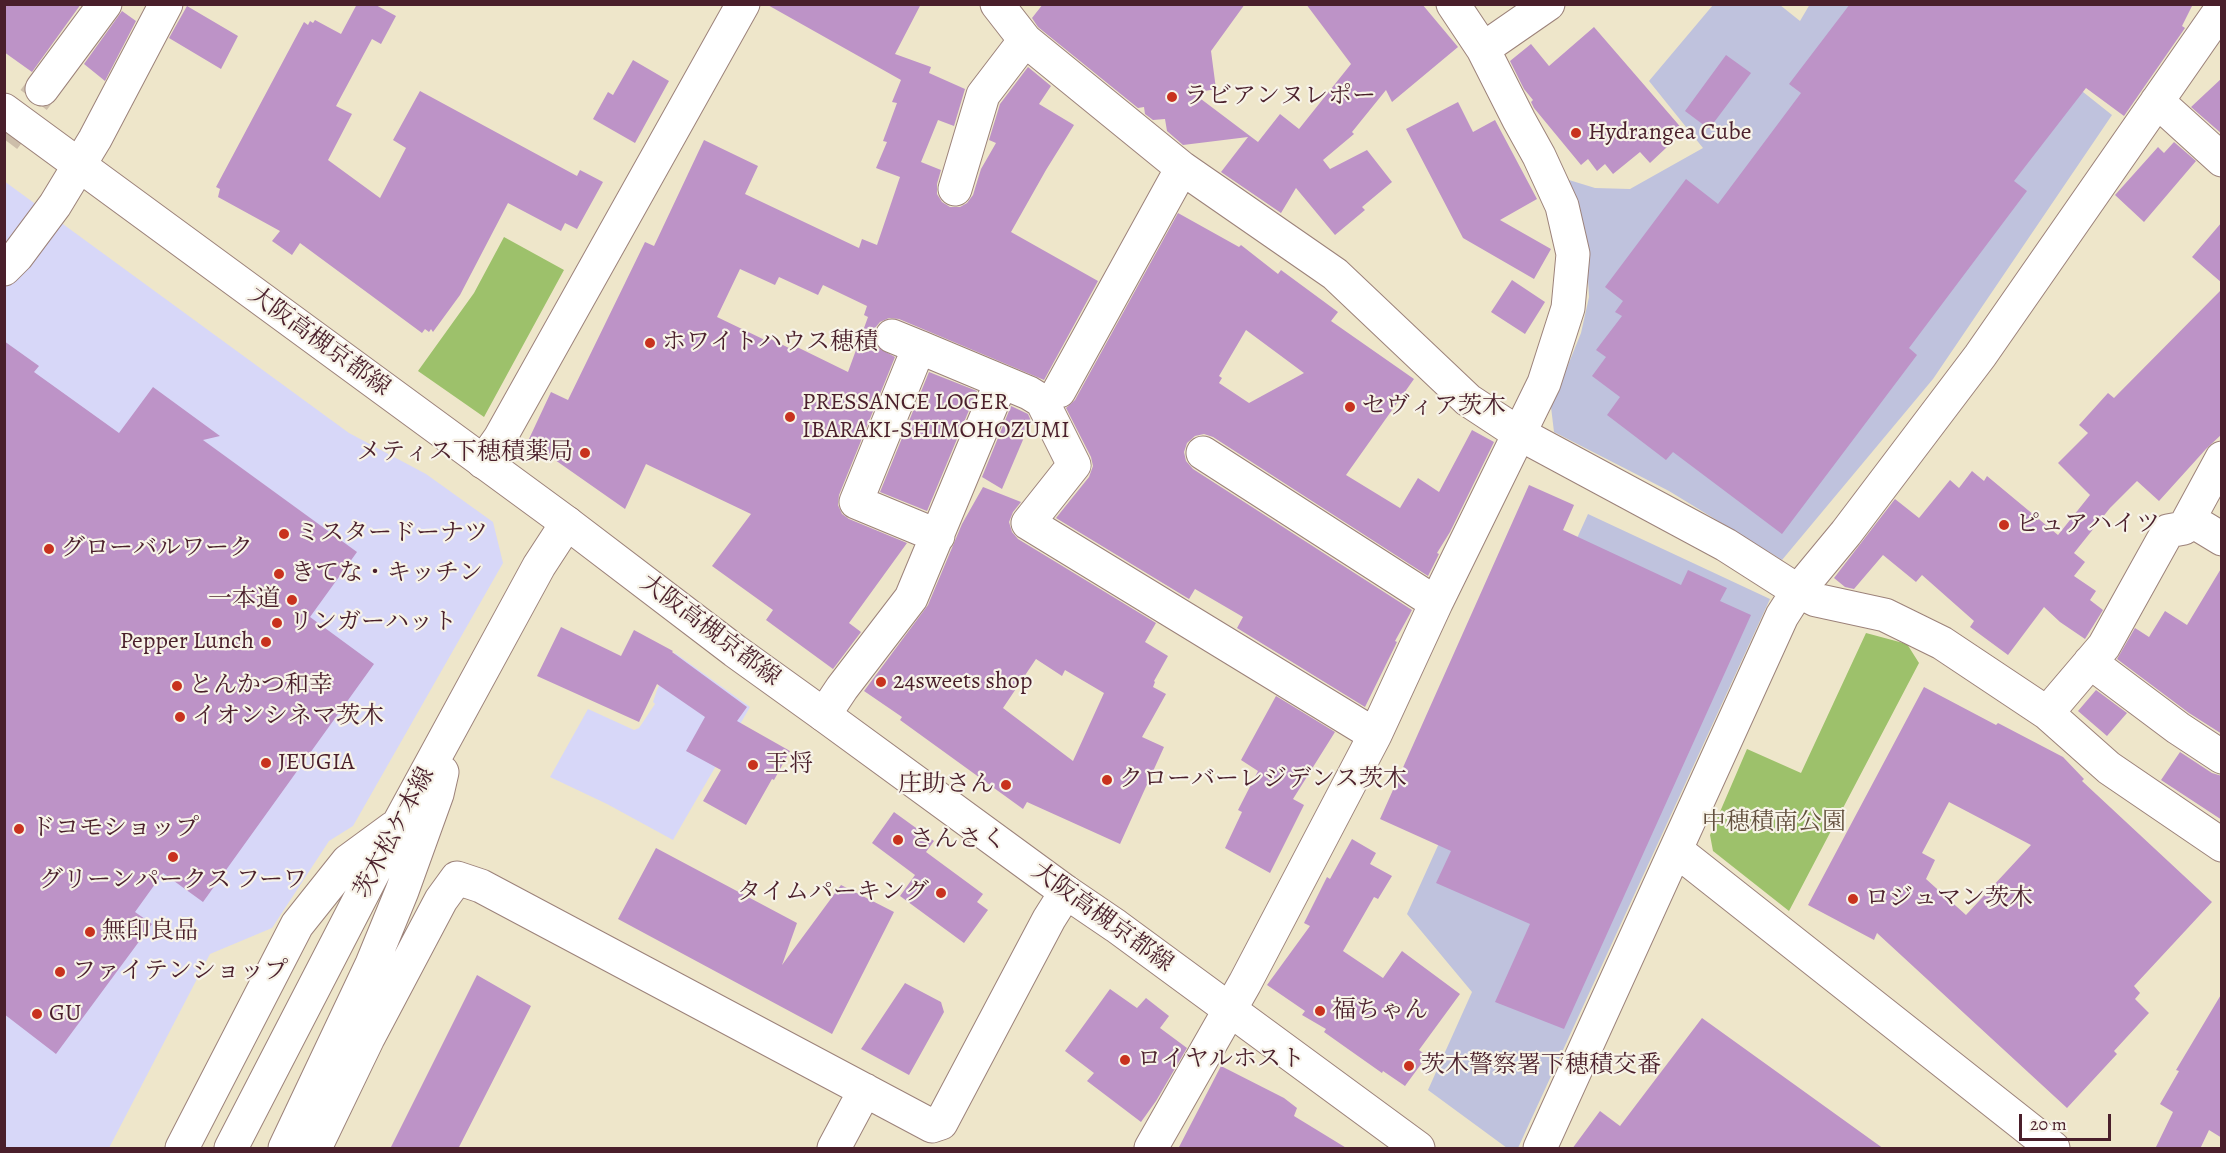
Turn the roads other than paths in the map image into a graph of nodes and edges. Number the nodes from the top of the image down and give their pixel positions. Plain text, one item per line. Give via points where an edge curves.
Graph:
1 (105, 4) edge
2 (166, 4) edge
3 (743, 4) edge
4 (1453, 4) edge
5 (1548, 4) edge
6 (1003, 7) edge
7 (2222, 8) edge
8 (1025, 40) junction
9 (1483, 49) junction
10 (42, 89) tunnel mouth
11 (2157, 101) junction
12 (4, 110) edge
13 (2222, 160) edge
14 (78, 166) junction
15 (1182, 168) junction
16 (955, 189) dead end
17 (4, 269) edge
18 (1001, 382) junction
19 (1059, 391) dead end
20 (1518, 433) junction
21 (1203, 453) dead end
22 (483, 462) junction
23 (2219, 462) edge
24 (2189, 519) junction
25 (567, 523) junction
26 (938, 536) junction
27 (2222, 539) edge
28 (1798, 591) junction
29 (1436, 603) junction
30 (2090, 662) junction
31 (2047, 713) junction
32 (824, 715) junction
33 (455, 721) junction
34 (1375, 735) junction
35 (2222, 757) edge
36 (399, 823) junction
37 (2222, 845) edge
38 (1676, 850) junction
39 (1066, 892) junction
40 (1230, 1011) junction
41 (865, 1090) junction
42 (182, 1149) edge
43 (231, 1149) edge
44 (285, 1149) edge
45 (315, 1149) edge
46 (834, 1149) edge
47 (1151, 1149) edge
48 (1418, 1149) edge
49 (1540, 1149) edge
50 (2053, 1149) edge

1 - 10 street
2 - 14 street
3 - 22 street
4 - 9 street
5 - 9 street
6 - 8 street
7 - 11 street
8 - 15 street
8 - 16 street via 983,95
9 - 20 street via 1562,206 1573,254 1568,308 1544,383
11 - 13 street
11 - 28 street via 1980,356
12 - 14 street, 大阪高槻京都線
14 - 17 street via 55,206
14 - 22 street, 大阪高槻京都線
15 - 19 street
15 - 20 street via 1335,274 1468,400
18 - 26 street
18 - 26 street via 906,341 856,502
18 - 34 street via 1042,401 1074,465 1028,523
20 - 28 street via 1726,545
20 - 29 street
21 - 29 street
22 - 25 street, 大阪高槻京都線
23 - 24 street
24 - 27 street
24 - 30 street via 2184,528 2168,531 2104,645
25 - 32 street, 大阪高槻京都線
25 - 33 street, 茨木松ケ本線 via 539,566
26 - 32 street via 911,598
28 - 31 street via 1816,600 1885,615 1942,643
28 - 38 street via 1782,616
29 - 34 street
30 - 31 street
30 - 35 street
31 - 37 street via 2109,768
32 - 39 street, 大阪高槻京都線
33 - 36 street, 茨木松ケ本線
33 - 44 street via 437,794 398,901
34 - 40 street
36 - 42 street via 348,861 297,925
36 - 43 street, 茨木松ケ本線
38 - 49 street
38 - 50 street
39 - 40 street, 大阪高槻京都線
39 - 41 street via 941,1123 932,1126
40 - 47 street
40 - 48 street, 大阪高槻京都線
41 - 45 street via 481,886 457,878 441,900 368,1038
41 - 46 street

